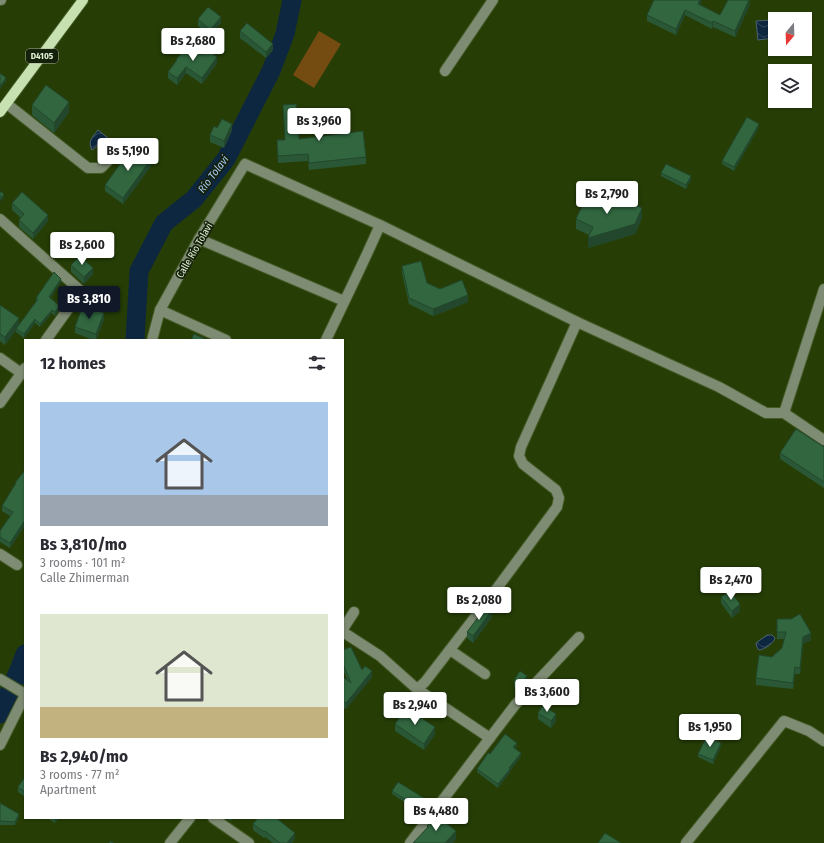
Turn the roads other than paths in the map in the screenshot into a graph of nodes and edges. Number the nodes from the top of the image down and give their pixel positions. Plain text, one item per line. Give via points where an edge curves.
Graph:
1 (83, 0) edge
2 (493, 0) edge
3 (445, 71) dead end
4 (7, 104) junction
5 (0, 112) edge
6 (117, 152) dead end
7 (0, 219) edge
8 (380, 225) junction
9 (199, 239) junction
10 (824, 289) edge
11 (344, 301) junction
12 (160, 310) junction
13 (577, 322) junction
14 (47, 339) edge
15 (152, 339) edge
16 (224, 339) edge
17 (326, 339) edge
18 (0, 358) edge
19 (23, 371) edge
20 (0, 403) edge
21 (784, 413) junction
22 (824, 440) edge
23 (0, 554) edge
24 (17, 565) dead end
25 (354, 612) dead end
26 (344, 629) edge
27 (344, 632) edge
28 (579, 637) dead end
29 (450, 650) junction
30 (485, 674) dead end
31 (2, 680) edge
32 (417, 690) junction
33 (22, 693) edge
34 (490, 738) junction
35 (824, 741) edge
36 (0, 745) edge
37 (189, 819) edge
38 (214, 819) edge
39 (170, 843) edge
40 (249, 843) edge
41 (410, 843) edge
42 (686, 843) edge

1 - 4 main road, D4105
2 - 3 street
4 - 5 main road, D4105
4 - 6 street via 88,168 101,168
7 - 14 street via 81,291
8 - 9 street, Calle Río Tolavi via 245,164
8 - 11 street
8 - 13 street
9 - 11 street
9 - 12 street, Calle Río Tolavi
10 - 21 street
11 - 17 street
12 - 15 street, Calle Río Tolavi
12 - 16 street
13 - 21 street via 719,387 766,413
13 - 29 street via 519,456 523,464 556,490 559,498 557,507
18 - 19 street
19 - 20 street
21 - 22 street
23 - 24 street
25 - 26 street
27 - 32 street via 380,656
28 - 34 street via 515,705
29 - 30 street
29 - 32 street
31 - 33 street
32 - 34 street
33 - 36 street
34 - 41 street
35 - 42 street via 809,731 784,721
37 - 39 street
38 - 40 street

